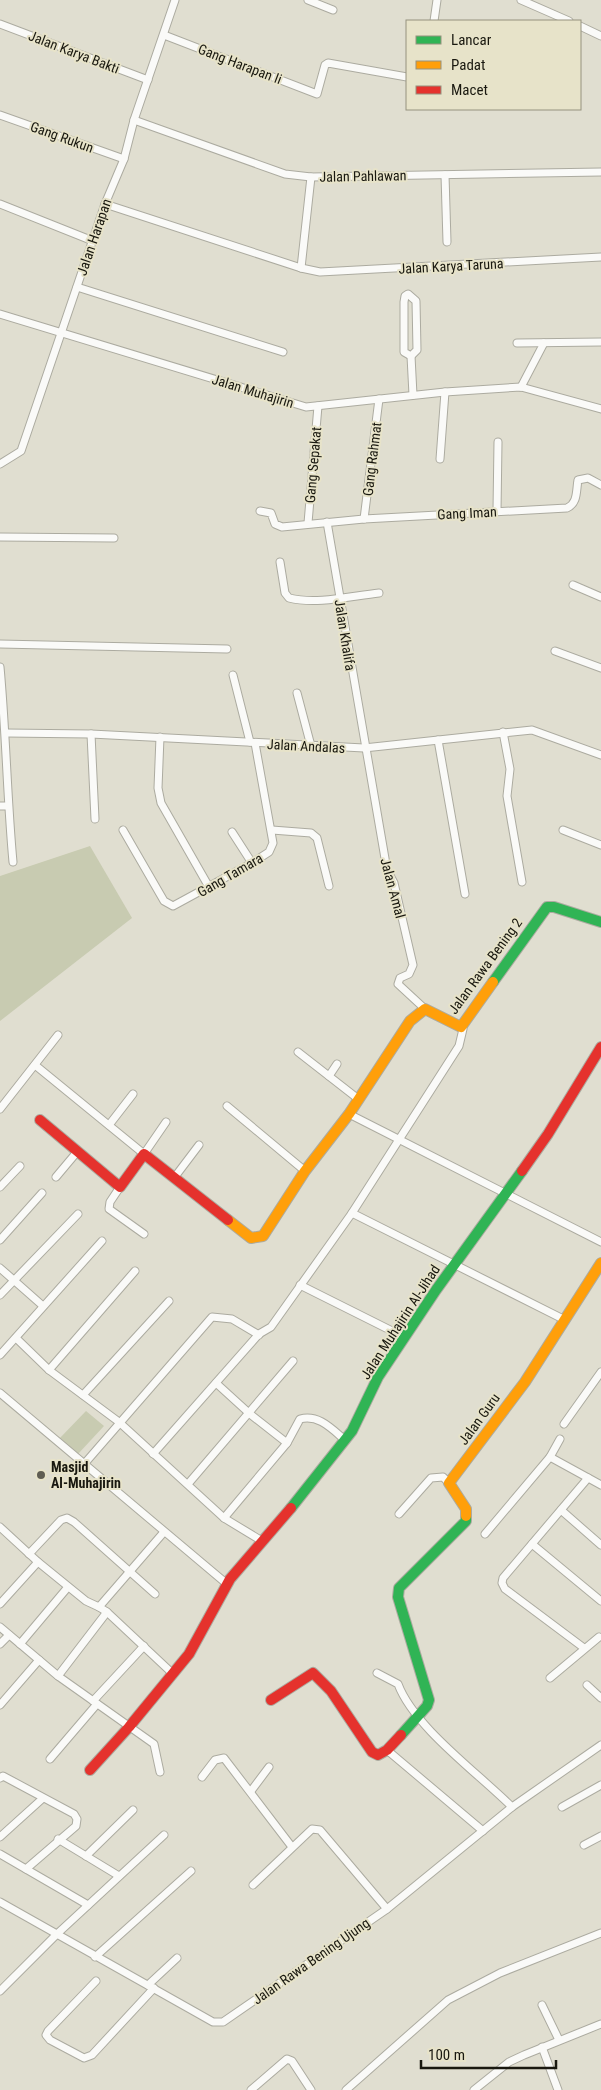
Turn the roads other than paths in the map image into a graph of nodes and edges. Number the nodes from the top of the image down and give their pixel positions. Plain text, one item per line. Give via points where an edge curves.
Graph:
1 (176, 0) edge
2 (308, 0) edge
3 (437, 0) edge
4 (521, 0) edge
5 (333, 10) dead end
6 (434, 20) edge
7 (564, 20) edge
8 (0, 24) edge
9 (581, 26) edge
10 (164, 34) junction
11 (601, 36) edge
12 (406, 77) edge
13 (148, 80) junction
14 (0, 115) edge
15 (134, 120) junction
16 (124, 159) junction
17 (601, 172) edge
18 (445, 175) junction
19 (311, 177) junction
20 (0, 204) edge
21 (106, 204) junction
22 (93, 241) junction
23 (447, 242) dead end
24 (601, 257) edge
25 (301, 268) junction
26 (77, 287) junction
27 (0, 314) edge
28 (61, 333) junction
29 (601, 342) edge
30 (517, 343) dead end
31 (544, 343) junction
32 (283, 352) dead end
33 (411, 356) junction
34 (521, 387) junction
35 (445, 392) junction
36 (413, 395) junction
37 (379, 399) junction
38 (318, 406) junction
39 (601, 409) edge
40 (498, 442) dead end
41 (440, 459) dead end
42 (0, 464) edge
43 (601, 485) edge
44 (260, 511) dead end
45 (498, 512) junction
46 (364, 519) junction
47 (327, 522) junction
48 (308, 523) junction
49 (0, 537) edge
50 (114, 538) dead end
51 (280, 562) dead end
52 (573, 586) dead end
53 (379, 593) dead end
54 (601, 597) edge
55 (339, 598) junction
56 (0, 644) edge
57 (227, 649) dead end
58 (555, 651) dead end
59 (0, 668) edge
60 (601, 668) edge
61 (233, 675) dead end
62 (297, 693) dead end
63 (2, 722) edge
64 (503, 732) junction
65 (6, 733) junction
66 (91, 734) junction
67 (160, 737) junction
68 (438, 740) junction
69 (252, 743) junction
70 (312, 746) junction
71 (364, 748) junction
72 (601, 755) edge
73 (4, 806) edge
74 (95, 819) dead end
75 (123, 830) dead end
76 (272, 830) junction
77 (563, 830) dead end
78 (232, 832) dead end
79 (601, 845) edge
80 (13, 862) dead end
81 (252, 863) junction
82 (522, 882) dead end
83 (329, 886) dead end
84 (209, 887) junction
85 (465, 894) dead end
86 (601, 922) edge
87 (425, 1009) junction
88 (461, 1027) junction
89 (58, 1035) dead end
90 (601, 1047) edge
91 (298, 1052) dead end
92 (337, 1064) dead end
93 (35, 1065) junction
94 (330, 1076) junction
95 (133, 1094) dead end
96 (357, 1098) junction
97 (227, 1106) dead end
98 (0, 1109) edge
99 (349, 1114) junction
100 (40, 1120) dead end
101 (166, 1122) dead end
102 (109, 1125) junction
103 (399, 1139) junction
104 (199, 1145) dead end
105 (77, 1152) junction
106 (144, 1154) junction
107 (20, 1166) dead end
108 (305, 1171) junction
109 (56, 1177) dead end
110 (174, 1178) junction
111 (0, 1187) edge
112 (120, 1187) junction
113 (506, 1192) junction
114 (42, 1193) dead end
115 (352, 1212) junction
116 (78, 1214) dead end
117 (144, 1234) dead end
118 (0, 1240) edge
119 (102, 1241) dead end
120 (601, 1242) edge
121 (601, 1263) edge
122 (455, 1264) junction
123 (0, 1268) edge
124 (135, 1271) dead end
125 (14, 1280) junction
126 (300, 1285) junction
127 (0, 1295) edge
128 (169, 1300) dead end
129 (43, 1306) junction
130 (565, 1320) junction
131 (259, 1335) junction
132 (404, 1337) junction
133 (16, 1338) junction
134 (0, 1355) edge
135 (293, 1361) dead end
136 (49, 1370) junction
137 (601, 1372) edge
138 (216, 1383) junction
139 (0, 1393) edge
140 (82, 1395) junction
141 (250, 1414) junction
142 (119, 1422) junction
143 (564, 1424) dead end
144 (560, 1439) dead end
145 (345, 1440) junction
146 (287, 1442) junction
147 (153, 1454) junction
148 (550, 1457) junction
149 (85, 1463) junction
150 (588, 1478) junction
151 (449, 1483) junction
152 (188, 1484) junction
153 (601, 1485) edge
154 (561, 1510) junction
155 (399, 1514) dead end
156 (224, 1518) junction
157 (2, 1532) edge
158 (164, 1532) junction
159 (486, 1534) dead end
160 (262, 1541) junction
161 (532, 1544) junction
162 (601, 1545) edge
163 (29, 1554) junction
164 (38, 1562) junction
165 (128, 1571) junction
166 (227, 1584) junction
167 (68, 1587) junction
168 (155, 1594) dead end
169 (601, 1601) edge
170 (0, 1604) edge
171 (99, 1607) junction
172 (108, 1612) junction
173 (0, 1627) edge
174 (9, 1635) junction
175 (600, 1636) edge
176 (0, 1644) edge
177 (20, 1644) junction
178 (144, 1646) junction
179 (584, 1648) junction
180 (39, 1660) junction
181 (172, 1673) junction
182 (377, 1673) dead end
183 (58, 1676) junction
184 (550, 1678) dead end
185 (587, 1685) dead end
186 (601, 1698) edge
187 (271, 1700) dead end
188 (95, 1702) junction
189 (0, 1706) edge
190 (416, 1716) junction
191 (129, 1728) junction
192 (601, 1745) edge
193 (386, 1750) junction
194 (50, 1759) dead end
195 (269, 1767) dead end
196 (90, 1770) dead end
197 (160, 1772) dead end
198 (202, 1777) dead end
199 (0, 1778) edge
200 (601, 1785) edge
201 (251, 1791) junction
202 (42, 1799) junction
203 (512, 1806) junction
204 (562, 1806) dead end
205 (133, 1810) dead end
206 (483, 1831) junction
207 (164, 1835) dead end
208 (601, 1836) edge
209 (0, 1837) edge
210 (58, 1839) junction
211 (584, 1845) dead end
212 (292, 1847) junction
213 (0, 1854) edge
214 (86, 1856) junction
215 (26, 1869) junction
216 (191, 1871) dead end
217 (119, 1876) junction
218 (253, 1884) dead end
219 (1, 1903) edge
220 (88, 1905) junction
221 (388, 1908) junction
222 (601, 1933) edge
223 (57, 1934) junction
224 (95, 1957) junction
225 (177, 1958) dead end
226 (96, 1981) dead end
227 (151, 1987) junction
228 (1, 1988) edge
229 (542, 2006) dead end
230 (601, 2024) edge
231 (559, 2040) junction
232 (542, 2047) junction
233 (251, 2090) edge
234 (312, 2090) edge
235 (346, 2090) edge
236 (474, 2090) edge
237 (558, 2090) edge

1 - 10 street, Jalan Harapan
2 - 5 street
3 - 6 street
4 - 7 street
8 - 13 street, Jalan Karya Bakti
9 - 11 street
10 - 12 street, Gang Harapan Ii via 317,94 326,64
10 - 13 street, Jalan Harapan
13 - 15 street, Jalan Harapan
14 - 16 street, Gang Rukun
15 - 16 street, Jalan Harapan
15 - 19 street, Jalan Pahlawan via 285,174
16 - 21 street, Jalan Harapan
17 - 18 street, Jalan Pahlawan
18 - 19 street, Jalan Pahlawan
18 - 23 street
19 - 25 street
20 - 22 street
21 - 22 street, Jalan Harapan
21 - 25 street, Jalan Karya Taruna
22 - 26 street, Jalan Harapan
24 - 25 street, Jalan Karya Taruna via 320,272
26 - 28 street, Jalan Harapan
26 - 32 street
27 - 28 street, Jalan Muhajirin
28 - 38 street, Jalan Muhajirin via 297,405
28 - 42 street, Jalan Harapan via 21,451
29 - 31 street
30 - 31 street
31 - 34 street
33 - 33 street via 404,352 404,302 408,294 416,301 417,350
33 - 36 street
34 - 35 street, Jalan Muhajirin
34 - 39 street, Jalan Muhajirin
35 - 36 street, Jalan Muhajirin
35 - 41 street
36 - 37 street, Jalan Muhajirin
37 - 38 street, Jalan Muhajirin
37 - 46 street, Gang Rahmat
38 - 48 street, Gang Sepakat
40 - 45 street
43 - 45 street, Gang Iman via 588,478 578,480 575,500 567,508
44 - 48 street, Gang Iman via 271,513 277,526
45 - 46 street, Gang Iman
46 - 47 street, Gang Iman
47 - 48 street, Gang Iman
47 - 55 street, Jalan Khalifa
49 - 50 street
51 - 55 street via 288,598
52 - 54 street
53 - 55 street
55 - 71 street, Jalan Khalifa
56 - 57 street
58 - 60 street
59 - 63 street
61 - 69 street, Gang Tamara
62 - 70 street
63 - 65 street
64 - 68 street, Jalan Andalas
64 - 72 street, Jalan Andalas via 532,730
64 - 82 street via 510,770 507,796
65 - 66 street, Jalan Andalas
65 - 73 street
66 - 67 street, Jalan Andalas
66 - 74 street
67 - 69 street, Jalan Andalas
67 - 84 street via 158,788 161,803
68 - 71 street, Jalan Andalas
68 - 85 street
69 - 70 street, Jalan Andalas
69 - 76 street, Gang Tamara
70 - 71 street, Jalan Andalas
71 - 87 street, Jalan Amal via 386,870 394,883 413,965 398,984
73 - 80 street
75 - 84 street, Gang Tamara via 169,904 179,905
76 - 81 street, Gang Tamara via 272,848
76 - 83 street via 311,833 317,838
77 - 79 street
78 - 81 street
81 - 84 street, Gang Tamara
86 - 88 street, Jalan Rawa Bening 2 via 554,906 547,907
87 - 88 street, Jalan Rawa Bening 2
87 - 96 street, Jalan Rawa Bening 2 via 410,1021
88 - 103 street via 459,1046
89 - 93 street
90 - 113 street, Jalan Muhajirin Al-Jihad via 548,1134
91 - 94 street
92 - 94 street
93 - 98 street
93 - 102 street
94 - 96 street
95 - 102 street
96 - 99 street, Jalan Rawa Bening 2
97 - 108 street
99 - 103 street
99 - 108 street, Jalan Rawa Bening 2
100 - 105 street
101 - 106 street
102 - 106 street
103 - 113 street
103 - 115 street
104 - 110 street
105 - 109 street
105 - 112 street
106 - 110 street
106 - 112 street
107 - 111 street
108 - 110 street, Jalan Rawa Bening 2 via 262,1236 257,1238 251,1238
112 - 117 street via 109,1208
113 - 120 street
113 - 122 street, Jalan Muhajirin Al-Jihad
114 - 118 street
115 - 122 street
115 - 126 street
116 - 125 street
119 - 129 street
121 - 130 street, Jalan Guru
122 - 130 street
122 - 132 street, Jalan Muhajirin Al-Jihad
123 - 125 street
124 - 136 street
125 - 127 street
125 - 129 street
126 - 131 street via 271,1327
126 - 132 street
128 - 140 street
129 - 133 street
130 - 151 street, Jalan Guru via 525,1382
131 - 138 street
131 - 142 street via 232,1319 212,1317
132 - 145 street, Jalan Muhajirin Al-Jihad via 378,1377
133 - 134 street
133 - 136 street
135 - 141 street
136 - 140 street
137 - 143 street
138 - 141 street
138 - 147 street
139 - 149 street
140 - 142 street
141 - 146 street
141 - 152 street
142 - 147 street
142 - 149 street
144 - 148 street
145 - 146 street via 310,1416 300,1419
145 - 160 street, Jalan Muhajirin Al-Jihad
146 - 156 street
147 - 152 street
148 - 150 street
148 - 159 street
149 - 158 street
150 - 153 street
150 - 154 street
151 - 155 street via 442,1477 431,1478
151 - 190 street via 466,1509 466,1521 398,1588 429,1700
152 - 156 street
154 - 161 street
154 - 162 street
156 - 160 street
157 - 163 street
158 - 165 street
158 - 166 street
160 - 166 street, Jalan Muhajirin Al-Jihad
161 - 169 street
161 - 179 street via 502,1583 505,1589
163 - 164 street
163 - 165 street via 61,1520 67,1518
164 - 167 street
164 - 170 street
165 - 168 street
165 - 171 street
166 - 181 street, Jalan Muhajirin Al-Jihad via 188,1654
167 - 171 street
167 - 177 street
171 - 172 street
172 - 178 street
172 - 183 street
173 - 174 street
174 - 176 street
174 - 177 street
175 - 179 street
177 - 180 street
178 - 181 street
178 - 188 street
179 - 184 street
180 - 183 street
180 - 189 street
181 - 191 street, Jalan Muhajirin Al-Jihad
182 - 190 street via 398,1684
183 - 188 street
185 - 186 street
187 - 193 street via 313,1673 331,1691 372,1752 378,1755
188 - 191 street
188 - 194 street
190 - 193 street
190 - 203 street
191 - 196 street, Jalan Muhajirin Al-Jihad
191 - 197 street via 154,1744
192 - 203 street, Jalan Rawa Bening Ujung
193 - 206 street
195 - 201 street
198 - 201 street via 215,1760 224,1758
199 - 202 street via 3,1776
200 - 204 street
201 - 212 street
202 - 209 street
202 - 210 street via 74,1814 77,1819 76,1826
203 - 206 street, Jalan Rawa Bening Ujung
205 - 214 street
206 - 221 street, Jalan Rawa Bening Ujung
207 - 217 street
208 - 211 street
210 - 214 street
210 - 215 street
212 - 218 street
212 - 221 street via 312,1829 320,1830
213 - 215 street
214 - 217 street
215 - 220 street
216 - 224 street
217 - 220 street
219 - 223 street, Jalan Rawa Bening Ujung
220 - 223 street
221 - 227 street, Jalan Rawa Bening Ujung via 224,2022 213,2022
222 - 235 street via 500,1973 448,2000
223 - 224 street, Jalan Rawa Bening Ujung
223 - 228 street
224 - 227 street, Jalan Rawa Bening Ujung
225 - 227 street
226 - 227 street via 46,2035 84,2058 92,2055
229 - 231 street
230 - 231 street
231 - 232 street
232 - 236 street via 510,2062
232 - 237 street
233 - 234 street via 286,2059 292,2061

